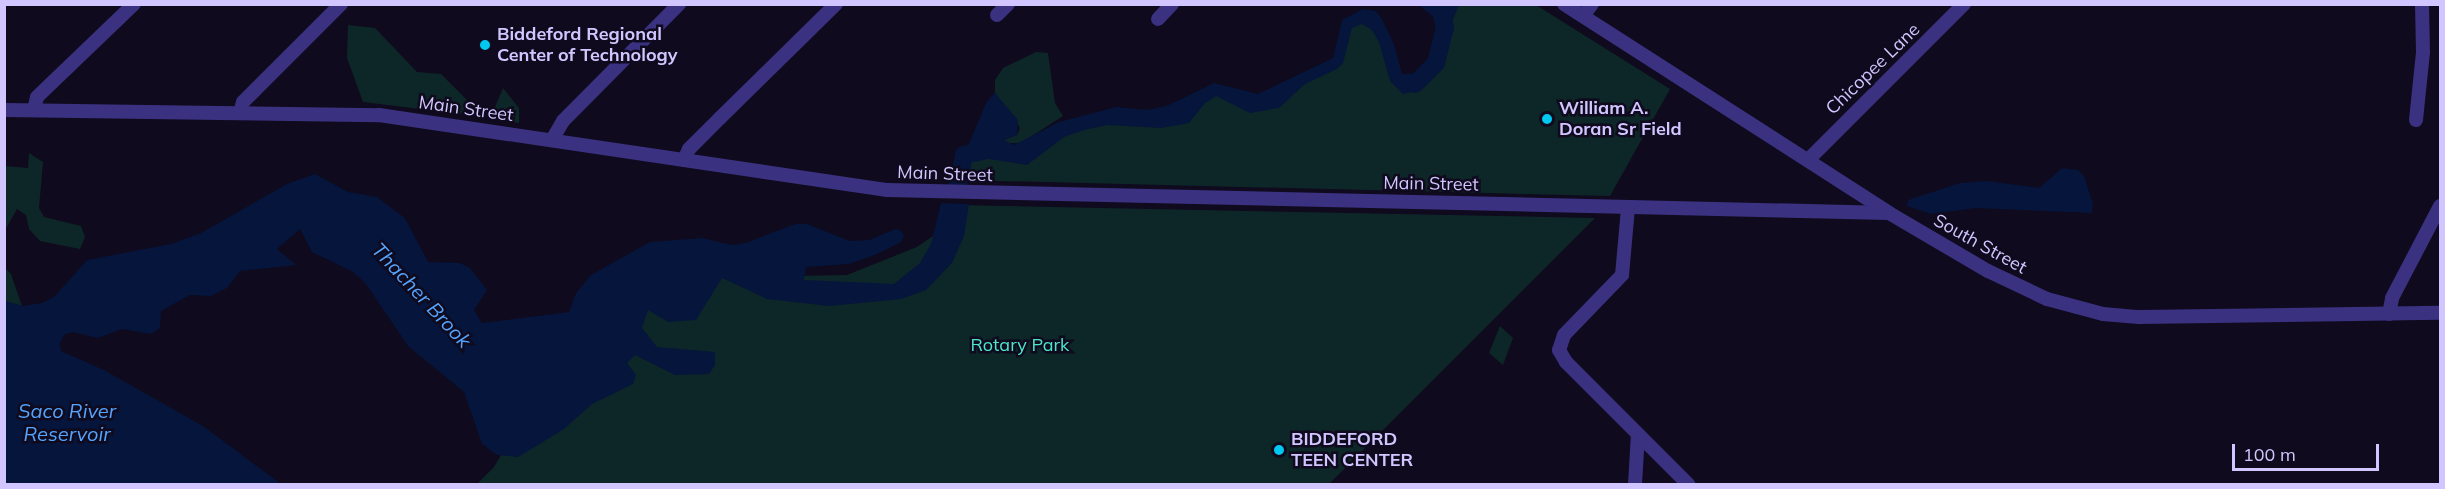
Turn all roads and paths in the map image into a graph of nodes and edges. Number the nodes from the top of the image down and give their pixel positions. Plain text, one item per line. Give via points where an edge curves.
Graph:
1 (134, 4) edge
2 (341, 4) edge
3 (679, 4) edge
4 (836, 4) edge
5 (1008, 4) edge
6 (1172, 4) edge
7 (1564, 4) edge
8 (1592, 4) edge
9 (1964, 4) edge
10 (2422, 4) edge
11 (998, 15) dead end
12 (1583, 16) junction
13 (1158, 19) dead end
14 (4, 110) edge
15 (34, 110) junction
16 (240, 113) junction
17 (2416, 120) dead end
18 (552, 140) junction
19 (684, 160) junction
20 (1808, 160) junction
21 (2440, 206) edge
22 (1628, 208) junction
23 (1889, 213) junction
24 (2440, 313) edge
25 (2389, 314) junction
26 (1638, 434) junction
27 (1635, 484) edge
28 (1688, 484) edge

1 - 15 street via 37,96
2 - 16 street via 243,102
3 - 18 street via 563,121
4 - 19 street via 704,134
5 - 11 street
6 - 13 street
7 - 12 street, South Street
8 - 12 street
9 - 20 street, Chicopee Lane
10 - 17 street via 2423,52
12 - 20 street, South Street
14 - 15 street, Main Street
15 - 16 street, Main Street
16 - 18 street, Main Street via 379,116
18 - 19 street, Main Street
19 - 22 street, Main Street via 825,183 904,190
20 - 23 street, South Street
21 - 25 street via 2392,298
22 - 23 street, Main Street
22 - 26 street via 1622,275 1564,335 1559,350 1566,362
23 - 25 street, South Street via 2011,283 2059,303 2103,314 2165,318
24 - 25 street, South Street
26 - 27 street
26 - 28 street

